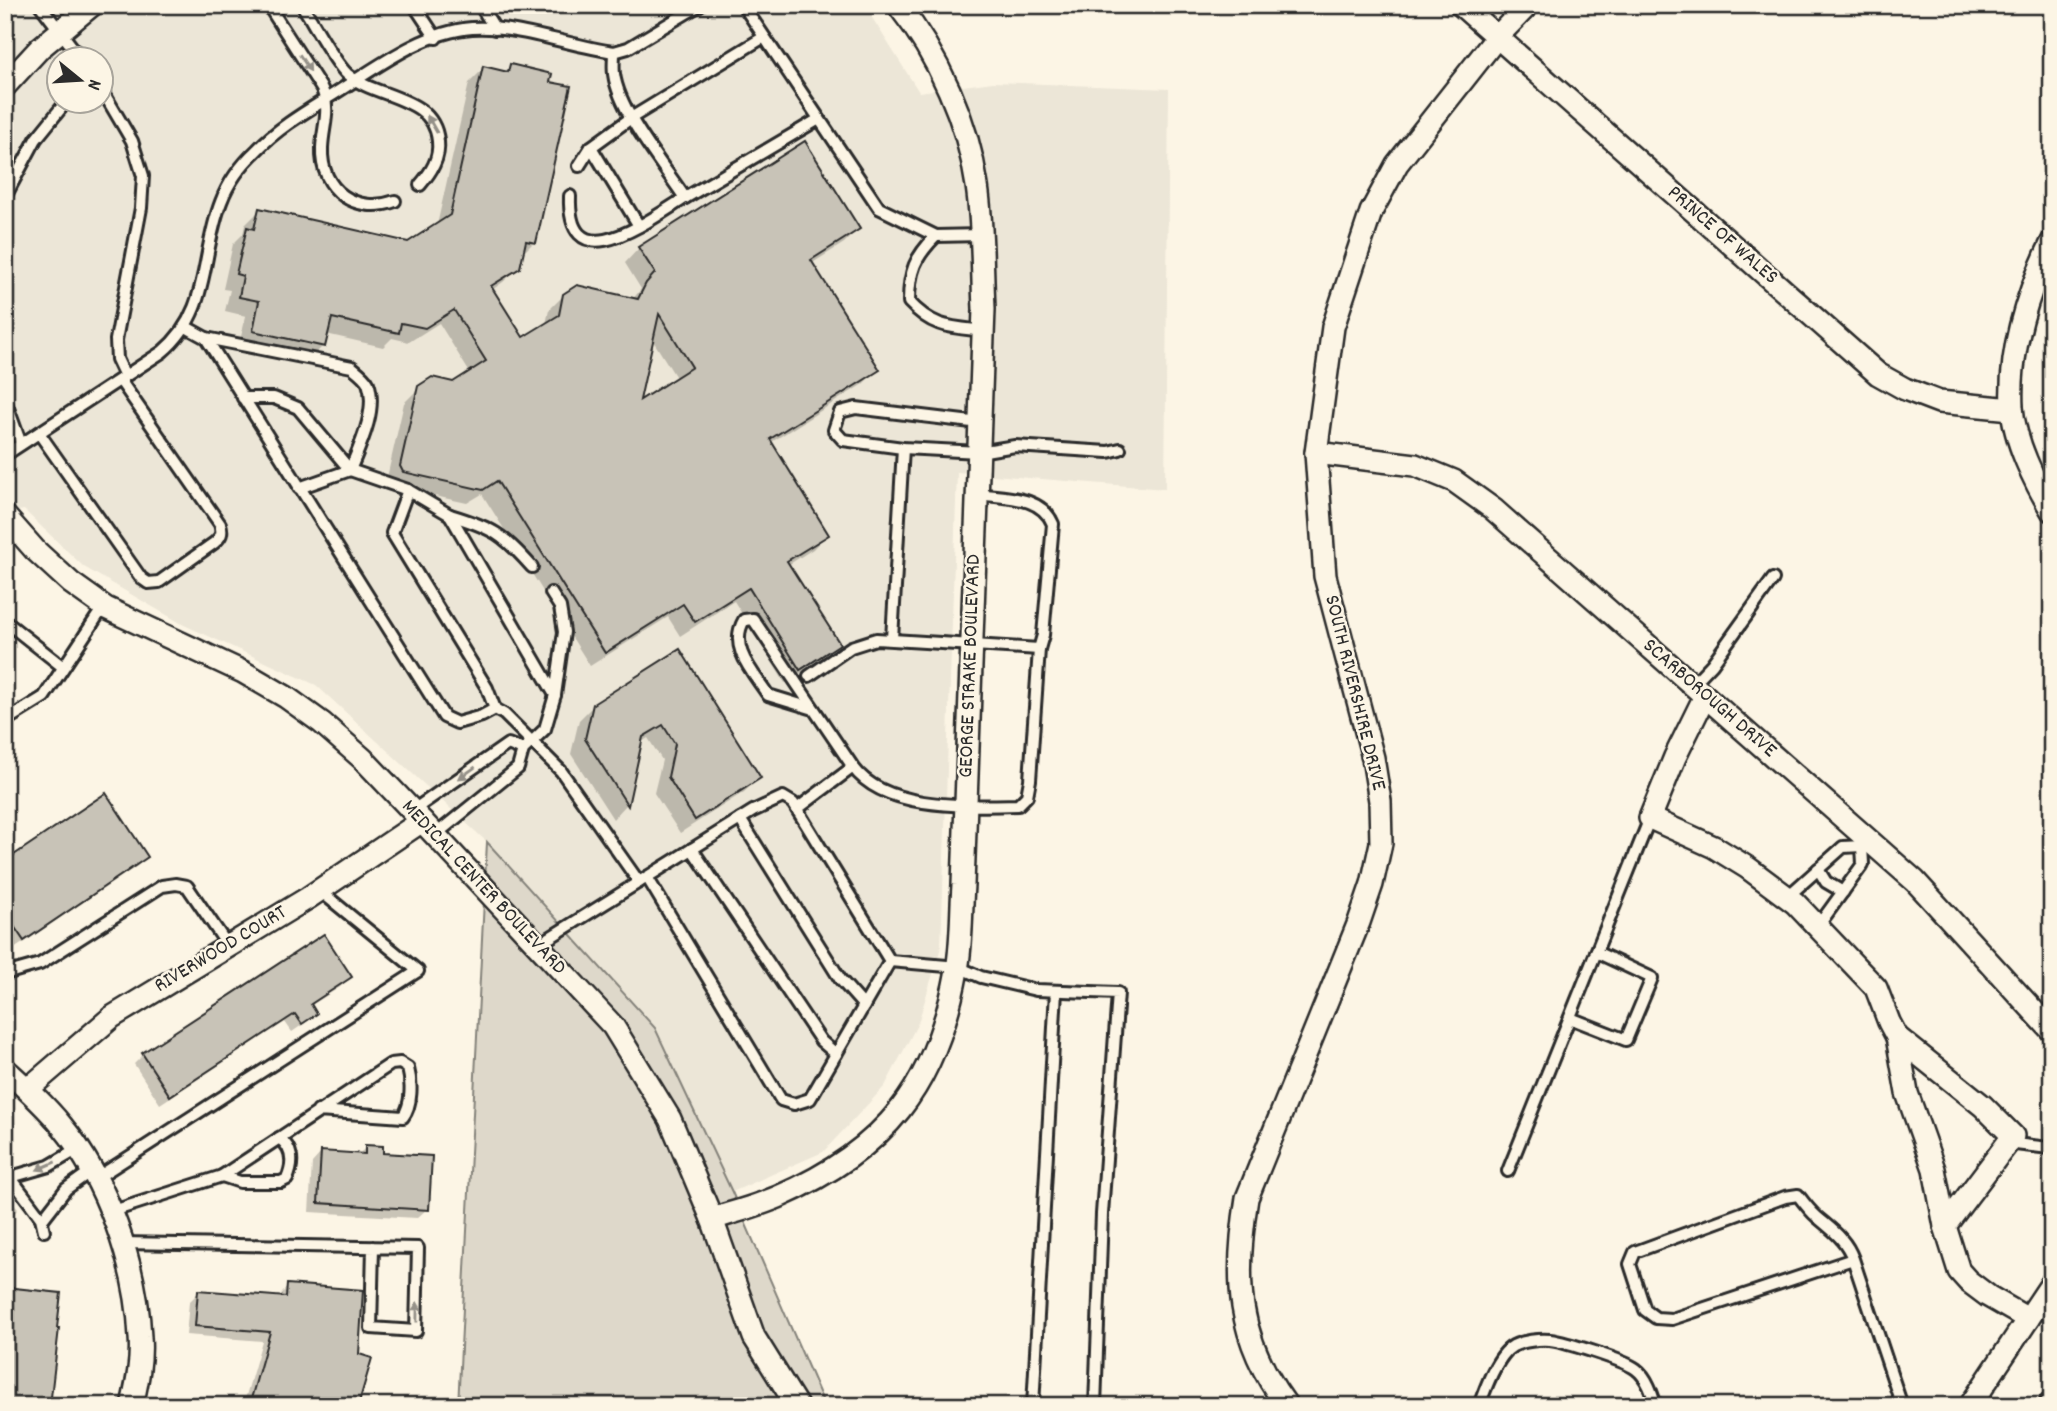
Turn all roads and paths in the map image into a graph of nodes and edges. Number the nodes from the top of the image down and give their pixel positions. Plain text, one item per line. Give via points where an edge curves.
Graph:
1 (40, 5) edge
2 (92, 5) edge
3 (268, 5) edge
4 (302, 5) edge
5 (414, 5) edge
6 (480, 5) edge
7 (700, 5) edge
8 (743, 5) edge
9 (898, 5) edge
10 (1461, 5) edge
11 (1528, 5) edge
12 (495, 29) junction
13 (60, 30) junction
14 (764, 37) junction
15 (1497, 37) junction
16 (436, 38) junction
17 (72, 46) edge
18 (614, 52) junction
19 (357, 80) junction
20 (5, 86) edge
21 (327, 99) junction
22 (116, 114) edge
23 (55, 116) edge
24 (631, 118) junction
25 (818, 119) junction
26 (591, 147) junction
27 (579, 166) dead end
28 (420, 185) dead end
29 (570, 196) dead end
30 (5, 197) edge
31 (685, 198) junction
32 (395, 201) dead end
33 (639, 226) junction
34 (981, 235) junction
35 (936, 236) junction
36 (2052, 242) edge
37 (186, 327) junction
38 (984, 331) junction
39 (206, 338) junction
40 (122, 378) junction
41 (243, 398) junction
42 (5, 400) edge
43 (2012, 409) junction
44 (980, 423) junction
45 (39, 432) junction
46 (21, 444) junction
47 (903, 448) junction
48 (1120, 449) dead end
49 (979, 453) junction
50 (1316, 453) junction
51 (5, 455) edge
52 (350, 470) junction
53 (299, 488) junction
54 (408, 490) junction
55 (977, 494) junction
56 (2052, 511) edge
57 (450, 515) junction
58 (5, 516) edge
59 (532, 567) dead end
60 (1773, 579) dead end
61 (551, 593) dead end
62 (104, 606) junction
63 (5, 621) edge
64 (892, 639) junction
65 (972, 644) junction
66 (1039, 649) junction
67 (63, 667) junction
68 (809, 676) dead end
69 (1699, 690) junction
70 (555, 695) junction
71 (495, 709) junction
72 (814, 709) junction
73 (5, 721) edge
74 (533, 743) junction
75 (523, 750) junction
76 (853, 767) junction
77 (966, 806) junction
78 (797, 809) junction
79 (1650, 818) junction
80 (740, 819) junction
81 (423, 822) junction
82 (1864, 842) junction
83 (692, 849) junction
84 (1818, 869) junction
85 (643, 880) junction
86 (319, 890) junction
87 (1843, 892) junction
88 (1787, 897) junction
89 (1818, 926) junction
90 (538, 945) junction
91 (228, 946) junction
92 (1596, 952) junction
93 (890, 961) junction
94 (958, 967) junction
95 (5, 974) edge
96 (1056, 991) junction
97 (864, 1006) junction
98 (1570, 1018) junction
99 (2052, 1031) edge
100 (1897, 1037) junction
101 (836, 1054) junction
102 (5, 1069) edge
103 (28, 1089) junction
104 (318, 1111) junction
105 (279, 1138) junction
106 (2007, 1143) junction
107 (2052, 1145) edge
108 (78, 1149) junction
109 (1508, 1171) dead end
110 (8, 1173) edge
111 (93, 1175) junction
112 (222, 1176) junction
113 (110, 1212) junction
114 (712, 1219) junction
115 (1945, 1226) junction
116 (122, 1242) junction
117 (373, 1247) junction
118 (1853, 1259) junction
119 (2052, 1283) edge
120 (2028, 1319) junction
121 (2052, 1393) edge
122 (132, 1406) edge
123 (797, 1406) edge
124 (1033, 1406) edge
125 (1095, 1406) edge
126 (1287, 1406) edge
127 (1479, 1406) edge
128 (1656, 1406) edge
129 (1902, 1406) edge
130 (1970, 1406) edge
131 (2043, 1406) edge

1 - 13 lane
2 - 13 street
3 -> 21 lane
4 - 19 lane via 346,73
5 - 16 lane
6 - 12 lane
7 - 18 lane
8 - 14 lane
9 - 34 street, GEORGE STRAKE BOULEVARD via 931,52 968,141 978,187
10 - 15 street, PRINCE OF WALES
11 - 15 street, SOUTH RIVERSHIRE DRIVE
12 - 16 lane via 472,28
12 - 18 lane
13 - 17 lane
13 - 20 street
14 - 24 lane
14 - 25 lane
15 - 43 street, PRINCE OF WALES via 1878,374 1939,402
15 - 50 street, SOUTH RIVERSHIRE DRIVE via 1397,164 1371,212 1333,327
16 - 19 lane
18 - 24 lane via 614,75
19 - 21 lane
28 -> 19 lane via 433,169 439,146 437,129 417,107
21 - 32 lane via 322,150 326,173 338,192 350,202 370,207
21 - 37 lane via 281,128 234,177 221,202
22 - 40 lane via 132,141 143,176 116,340
23 - 30 lane via 36,139
24 - 26 lane
24 - 31 lane
25 - 31 lane
25 - 35 lane via 879,208
26 - 27 lane
26 - 33 lane
29 - 33 lane via 574,228 584,239 611,239
31 - 33 lane
34 - 35 lane
34 - 38 street, GEORGE STRAKE BOULEVARD
35 - 38 lane via 920,252 909,278 909,302 940,326
36 - 43 street via 2022,318
37 - 39 lane
37 - 40 lane via 162,352
38 - 44 street, GEORGE STRAKE BOULEVARD
39 - 41 lane
39 - 52 lane via 352,367 368,380 367,429
40 - 45 lane
40 - 45 lane via 222,530 214,543 159,582 141,578
41 - 52 lane via 274,398 298,408
41 - 53 lane
42 - 46 lane
43 - 56 street via 2024,453
44 - 47 lane via 856,408 840,412 834,430 843,440
44 - 49 street, GEORGE STRAKE BOULEVARD
45 - 46 lane
46 - 51 lane
47 - 49 lane
47 - 64 lane
48 - 49 lane via 1015,446
49 - 55 street, GEORGE STRAKE BOULEVARD
50 - 69 street, SCARBOROUGH DRIVE via 1415,465 1454,481 1493,509
50 - 126 street, SOUTH RIVERSHIRE DRIVE via 1325,576 1373,758 1381,844 1359,922 1247,1198 1239,1278 1244,1315 1254,1352
52 - 53 lane
52 - 54 lane
53 - 71 lane via 444,717 457,723
54 - 57 lane
54 - 71 lane via 392,533
55 - 65 street, GEORGE STRAKE BOULEVARD
55 - 66 lane via 1034,502 1048,512 1053,524
57 - 59 lane via 508,539
57 - 70 lane
58 - 62 street, MEDICAL CENTER BOULEVARD via 44,559
60 - 69 lane via 1726,643
61 - 70 lane via 560,607 564,632
62 - 67 lane
62 - 81 street, MEDICAL CENTER BOULEVARD via 286,697 363,759
63 - 67 lane
64 - 65 lane
64 - 68 lane via 851,648
65 - 66 lane
65 - 77 street, GEORGE STRAKE BOULEVARD
66 - 77 lane via 1027,796 1018,805
67 - 73 lane via 44,697
69 - 79 street
69 - 82 street, SCARBOROUGH DRIVE
70 - 74 lane via 545,729
71 - 74 lane
72 - 72 lane via 753,619 744,620 737,632 738,650 768,695
72 - 76 lane
74 - 75 lane
74 - 85 lane via 561,771
75 - 81 lane via 518,768
75 -> 81 lane via 508,744
76 - 77 lane via 862,779 903,798
76 - 78 lane
77 - 94 street, GEORGE STRAKE BOULEVARD
78 - 80 lane via 783,797
78 - 93 lane
79 - 88 street via 1714,847
79 - 92 lane
80 - 83 lane
80 - 97 lane via 840,979
81 - 86 street, RIVERWOOD COURT
81 - 90 street, MEDICAL CENTER BOULEVARD
82 - 84 lane via 1843,847
82 - 87 lane via 1863,864
82 - 99 street, SCARBOROUGH DRIVE via 1915,881
83 - 85 lane
83 - 101 lane via 821,1041
84 - 87 lane via 1830,886
84 - 88 lane
85 - 90 lane
85 - 101 lane via 781,1100 794,1104 810,1099
86 - 91 street, RIVERWOOD COURT
86 - 111 lane via 418,971
87 - 89 lane
88 - 89 street
89 - 100 street via 1876,988
90 - 114 street, MEDICAL CENTER BOULEVARD via 613,1026 670,1119
91 - 95 lane via 187,886 176,884 162,886 40,964
91 - 103 street, RIVERWOOD COURT via 112,1017
92 - 98 lane
92 - 98 lane via 1652,978 1626,1041
93 - 94 lane
93 - 97 lane
94 - 96 lane via 981,977
94 - 114 street, GEORGE STRAKE BOULEVARD via 933,1058 886,1128 859,1153 815,1180 775,1199
96 - 124 lane
96 - 125 lane via 1118,993 1102,1214
97 - 101 lane
98 - 109 lane
100 - 106 street via 1983,1106 2013,1136
100 - 115 street via 1907,1094 1934,1168
102 - 103 street
103 - 108 street
104 - 104 lane via 391,1064 408,1068 409,1109 403,1116
104 - 105 lane
105 - 112 lane
105 - 112 lane via 291,1151 287,1179 240,1182
106 - 107 lane
106 - 115 street
108 -> 110 lane via 49,1166
108 - 111 street
110 - 111 lane via 43,1225 66,1189
111 - 113 street
112 - 113 lane
113 - 116 street
114 - 123 street, MEDICAL CENTER BOULEVARD via 754,1337
115 - 120 street via 1959,1270 1968,1282
116 - 117 lane
116 - 122 street via 141,1339
117 -> 117 lane via 371,1328 416,1331 418,1248
118 - 118 lane via 1840,1235 1798,1195 1635,1252 1630,1264 1645,1310 1656,1318 1672,1319
118 - 129 lane
119 - 120 street
120 - 130 street
121 - 131 lane
127 - 128 lane via 1502,1354 1522,1343 1550,1340 1638,1370

